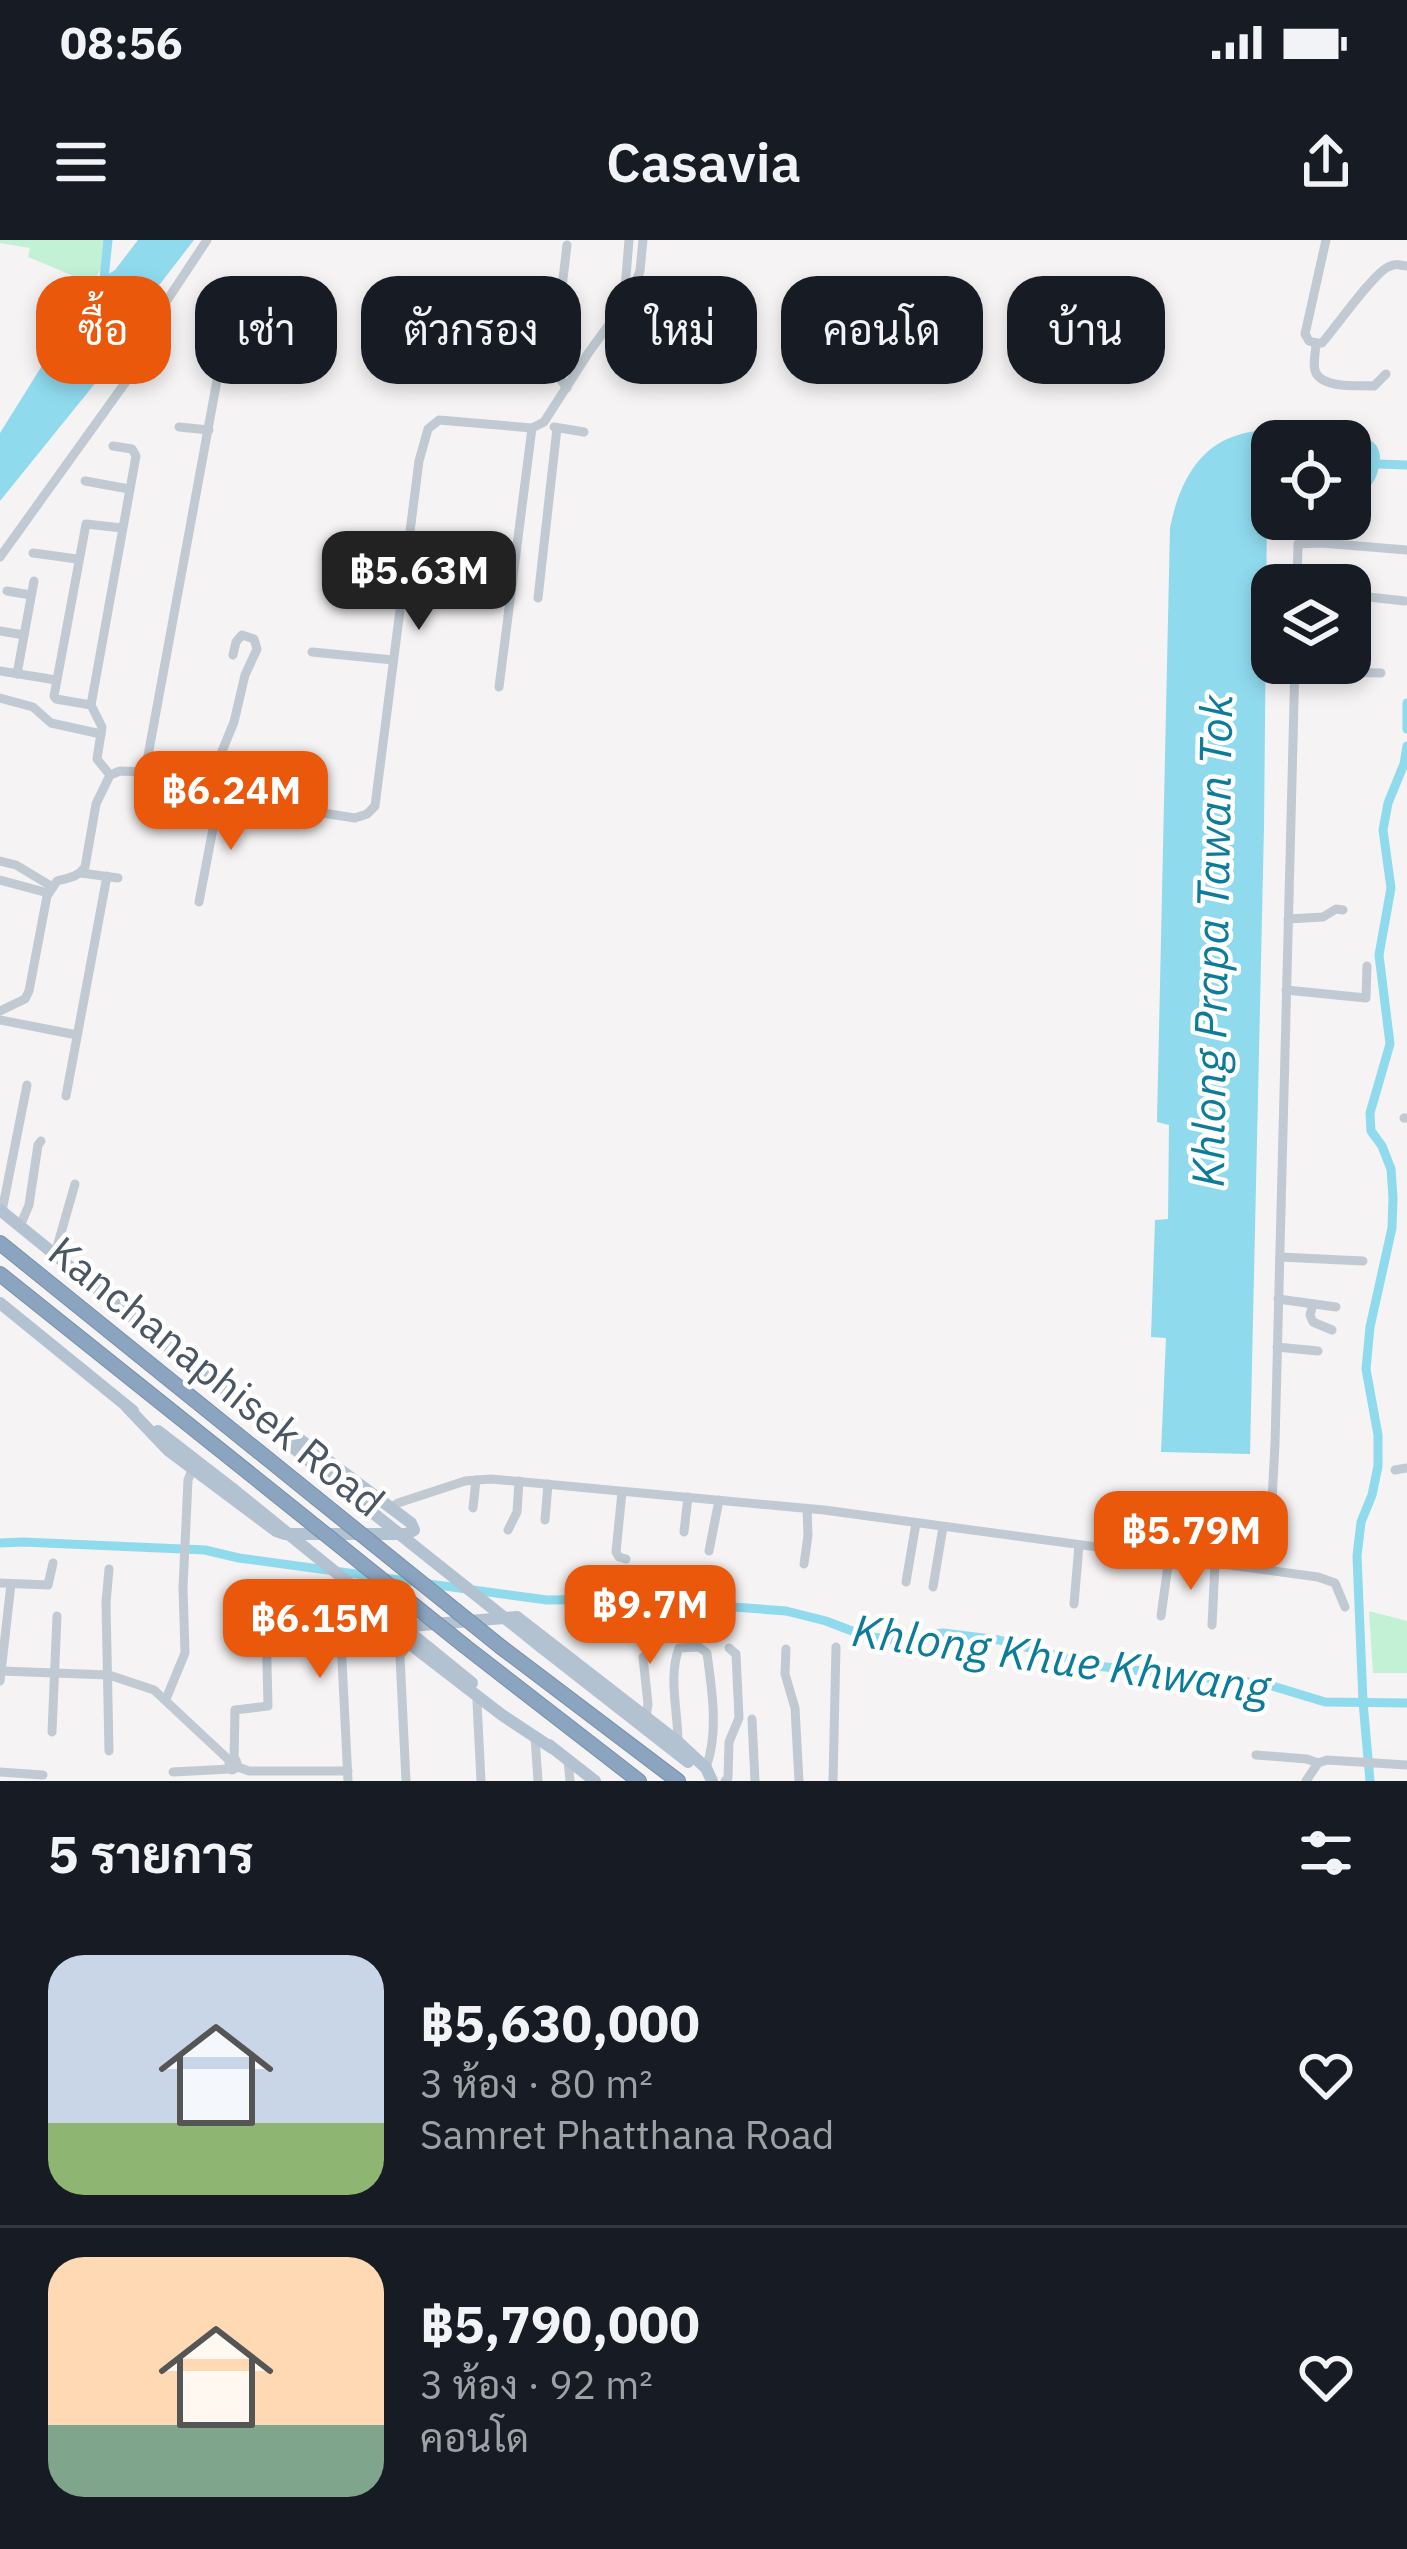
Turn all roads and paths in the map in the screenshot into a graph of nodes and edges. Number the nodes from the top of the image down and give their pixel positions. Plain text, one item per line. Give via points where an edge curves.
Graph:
1 (207, 240) edge
2 (629, 240) edge
3 (644, 240) edge
4 (1326, 240) edge
5 (567, 244) dead end
6 (1407, 266) edge
7 (626, 276) edge
8 (637, 276) edge
9 (605, 331) edge
10 (1316, 343) junction
11 (1386, 374) dead end
12 (217, 384) edge
13 (567, 388) junction
14 (538, 425) junction
15 (179, 427) dead end
16 (557, 428) junction
17 (209, 430) junction
18 (584, 432) dead end
19 (113, 446) dead end
20 (85, 481) dead end
21 (129, 489) junction
22 (122, 528) junction
23 (1407, 550) edge
24 (32, 553) dead end
25 (0, 557) edge
26 (77, 560) junction
27 (1298, 564) edge
28 (34, 581) dead end
29 (7, 591) dead end
30 (31, 596) junction
31 (538, 598) dead end
32 (1371, 598) edge
33 (1405, 602) edge
34 (0, 632) edge
35 (24, 635) junction
36 (312, 652) dead end
37 (233, 655) dead end
38 (393, 660) junction
39 (0, 671) edge
40 (1371, 673) edge
41 (17, 674) junction
42 (1381, 674) dead end
43 (56, 680) junction
44 (1295, 684) edge
45 (499, 687) dead end
46 (0, 698) edge
47 (91, 705) junction
48 (101, 734) junction
49 (145, 772) junction
50 (110, 775) junction
51 (217, 796) junction
52 (0, 861) edge
53 (81, 873) junction
54 (0, 880) edge
55 (50, 890) junction
56 (200, 902) dead end
57 (1343, 910) dead end
58 (1288, 919) junction
59 (1367, 966) dead end
60 (1286, 990) junction
61 (0, 1015) edge
62 (77, 1035) junction
63 (27, 1084) dead end
64 (66, 1096) dead end
65 (41, 1142) dead end
66 (76, 1184) dead end
67 (1, 1210) edge
68 (20, 1226) junction
69 (0, 1243) edge
70 (55, 1254) junction
71 (1280, 1257) junction
72 (1363, 1261) dead end
73 (0, 1274) edge
74 (1278, 1299) junction
75 (0, 1304) edge
76 (1313, 1304) junction
77 (1336, 1307) dead end
78 (1332, 1330) dead end
79 (1277, 1347) junction
80 (1318, 1351) dead end
81 (212, 1382) junction
82 (128, 1407) junction
83 (192, 1470) junction
84 (476, 1480) junction
85 (519, 1481) junction
86 (548, 1484) junction
87 (622, 1492) junction
88 (688, 1497) junction
89 (719, 1500) junction
90 (473, 1508) dead end
91 (390, 1509) junction
92 (807, 1509) junction
93 (545, 1520) dead end
94 (916, 1523) junction
95 (943, 1526) junction
96 (508, 1530) dead end
97 (684, 1532) dead end
98 (1079, 1544) junction
99 (709, 1551) dead end
100 (1169, 1558) junction
101 (626, 1559) dead end
102 (53, 1563) dead end
103 (805, 1564) dead end
104 (1215, 1564) junction
105 (109, 1569) dead end
106 (1265, 1569) junction
107 (906, 1582) dead end
108 (5, 1584) edge
109 (933, 1587) dead end
110 (320, 1595) dead end
111 (1074, 1604) dead end
112 (1346, 1607) dead end
113 (57, 1616) dead end
114 (1161, 1616) dead end
115 (346, 1619) junction
116 (266, 1622) dead end
117 (1212, 1624) dead end
118 (393, 1631) junction
119 (409, 1644) junction
120 (836, 1647) dead end
121 (729, 1648) dead end
122 (786, 1649) dead end
123 (2, 1654) edge
124 (643, 1657) dead end
125 (54, 1673) junction
126 (109, 1675) junction
127 (0, 1677) edge
128 (479, 1698) junction
129 (166, 1699) junction
130 (646, 1718) junction
131 (752, 1719) dead end
132 (52, 1732) dead end
133 (535, 1737) junction
134 (678, 1742) junction
135 (553, 1748) junction
136 (109, 1751) dead end
137 (1256, 1755) dead end
138 (568, 1761) junction
139 (1318, 1762) junction
140 (233, 1764) junction
141 (1407, 1765) edge
142 (0, 1772) edge
143 (173, 1772) dead end
144 (43, 1775) dead end
145 (348, 1776) edge
146 (711, 1777) edge
147 (406, 1781) edge
148 (482, 1781) edge
149 (538, 1781) edge
150 (570, 1781) edge
151 (596, 1781) edge
152 (639, 1781) edge
153 (678, 1781) edge
154 (725, 1781) edge
155 (755, 1781) edge
156 (799, 1781) edge
157 (833, 1781) edge
158 (1306, 1781) edge

1 - 25 street via 152,323 148,351
2 - 7 street
3 - 8 street
4 - 10 street via 1305,334
5 - 13 street via 554,363
6 - 10 street via 1383,269
9 - 13 street
10 - 11 street via 1314,371 1326,381 1375,386
12 - 17 street
13 - 14 street
14 - 16 street
14 - 38 street via 439,420 428,429
14 - 45 street
15 - 17 street
16 - 18 street
16 - 31 street
17 - 49 street
19 - 21 street via 135,452
20 - 21 street
21 - 22 street
22 - 26 street via 86,524
22 - 47 street
23 - 27 street via 1298,544
24 - 26 street
26 - 43 street
28 - 30 street
29 - 30 street
30 - 35 street
32 - 33 street
34 - 35 street
35 - 41 street
36 - 38 street
37 - 51 street via 242,635 254,639 256,654 218,761
38 - 51 street via 368,814
39 - 41 street
40 - 42 street
41 - 43 street
43 - 47 street via 56,698
44 - 58 street
46 - 48 street via 34,707 51,723
47 - 48 street
48 - 50 street via 97,759
49 - 50 street
49 - 51 street
50 - 53 street
51 - 56 street
52 - 55 street
53 - 55 street
53 - 62 street via 112,877
54 - 55 street
55 - 61 street via 29,991
57 - 58 street
58 - 60 street
59 - 60 street via 1363,999
60 - 71 street
61 - 62 street
62 - 64 street
63 - 67 street
65 - 68 street
66 - 70 street
67 - 68 main road
68 - 70 main road
69 - 153 highway, Kanchanaphisek Road, bridge
70 - 81 main road
71 - 72 street
71 - 74 street
73 - 152 highway, Kanchanaphisek Road, bridge
74 - 76 street
74 - 79 street
75 - 82 main road
76 - 77 street
76 - 78 street via 1313,1322
79 - 80 street
79 - 106 street
81 - 91 main road
81 - 146 main road, bridge
82 - 83 main road
82 - 135 main road, bridge
83 - 91 main road via 285,1534 412,1533
83 - 129 street via 185,1653
84 - 85 street
84 - 90 street
84 - 91 street
85 - 86 street
85 - 96 street
86 - 87 street
86 - 93 street
87 - 88 street
87 - 101 street via 616,1552
88 - 89 street
88 - 97 street
89 - 92 street
89 - 99 street
92 - 94 street
92 - 103 street
94 - 95 street
94 - 107 street
95 - 98 street
95 - 109 street
98 - 100 street
98 - 111 street
100 - 104 street
100 - 114 street
102 - 108 street via 48,1585
104 - 106 street
104 - 117 street
105 - 126 street
106 - 112 street via 1330,1580
108 - 123 street
110 - 115 street via 340,1605
113 - 125 street
115 - 118 street via 362,1604
115 - 145 street
116 - 140 street via 268,1706 235,1710
118 - 119 main road
118 - 130 main road via 517,1617
119 - 128 main road
119 - 147 street via 400,1657
120 - 157 street
121 - 154 street via 740,1718
122 - 156 street
123 - 127 street
124 - 130 street
125 - 126 street
125 - 127 street
125 - 132 street
126 - 129 street
126 - 136 street
128 - 133 main road
128 - 148 street
129 - 140 street
130 - 134 main road
131 - 155 street
133 - 135 main road
133 - 149 street
134 - 146 main road
134 - 146 street via 672,1667 679,1648 699,1647 707,1653 713,1717
135 - 138 main road
137 - 139 street
138 - 150 street
138 - 151 main road
139 - 141 street
139 - 158 street
140 - 143 street
140 - 145 street
142 - 144 street

